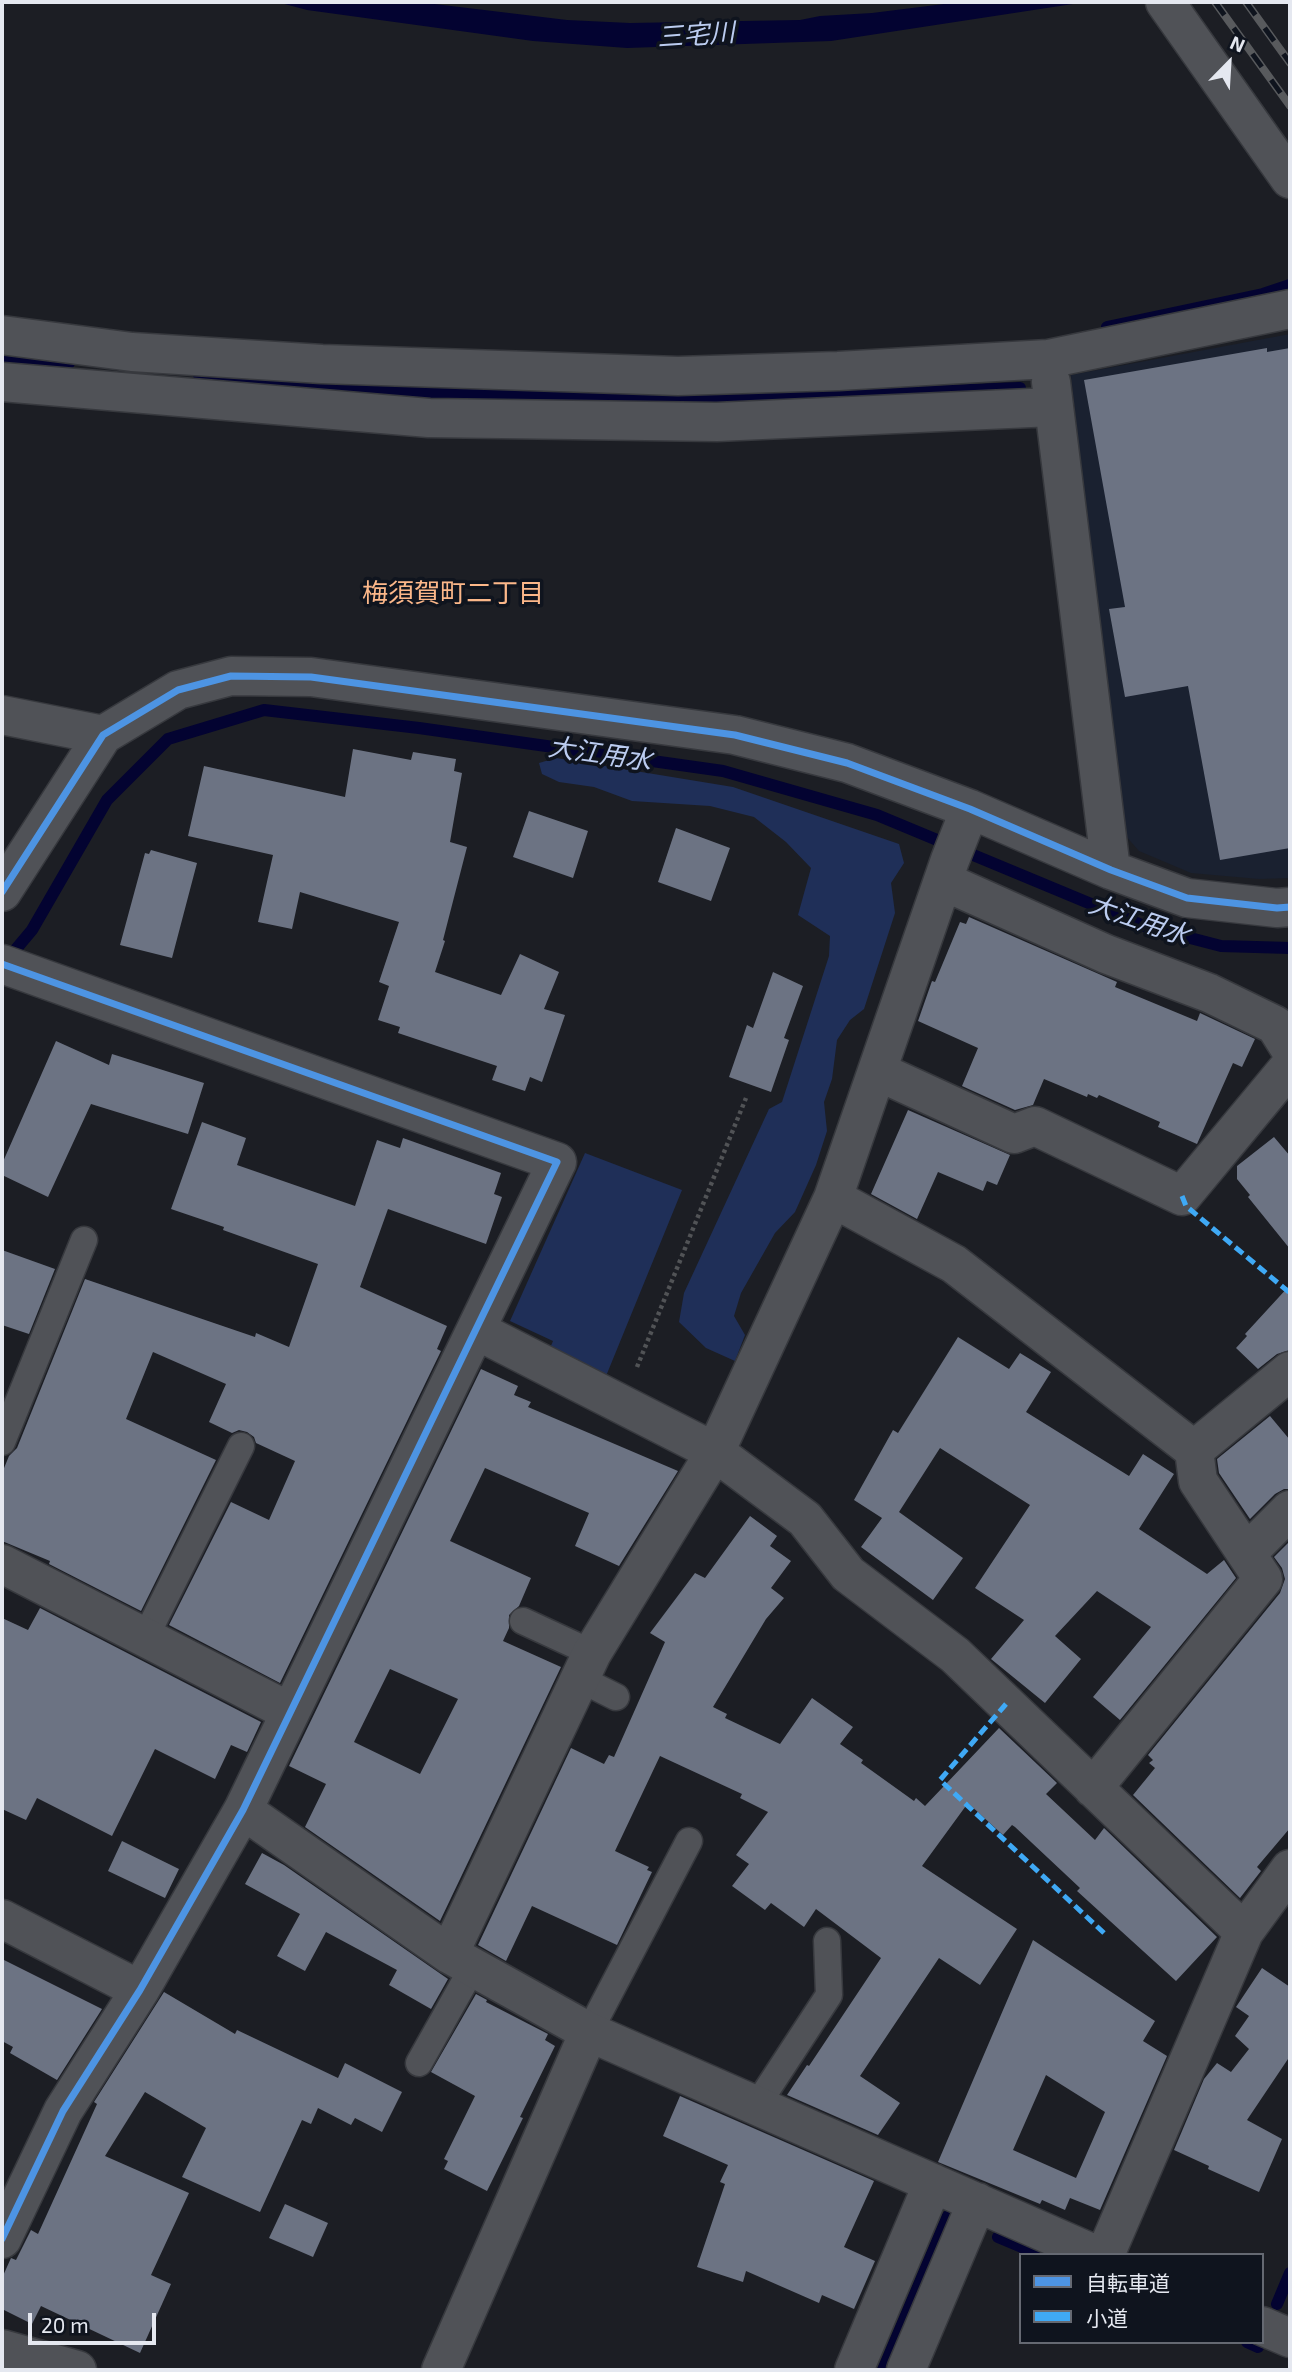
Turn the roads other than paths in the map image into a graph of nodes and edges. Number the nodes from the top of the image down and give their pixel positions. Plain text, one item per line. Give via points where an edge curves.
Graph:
1 (1165, 2) edge
2 (1290, 179) edge
3 (1290, 309) edge
4 (2, 335) edge
5 (1048, 359) junction
6 (2, 382) edge
7 (1053, 407) junction
8 (2, 715) edge
9 (103, 735) junction
10 (967, 816) junction
11 (946, 870) junction
12 (1111, 870) junction
13 (2, 892) edge
14 (1290, 907) edge
15 (13, 968) edge
16 (1290, 1049) edge
17 (1290, 1066) edge
18 (877, 1071) junction
19 (834, 1198) junction
20 (84, 1240) dead end
21 (476, 1330) junction
22 (1290, 1371) edge
23 (2, 1442) edge
24 (241, 1446) dead end
25 (1194, 1450) junction
26 (715, 1452) junction
27 (1290, 1510) edge
28 (1247, 1553) junction
29 (2, 1564) edge
30 (523, 1621) dead end
31 (145, 1637) junction
32 (586, 1666) junction
33 (617, 1697) dead end
34 (290, 1712) junction
35 (1093, 1788) junction
36 (243, 1810) junction
37 (689, 1841) dead end
38 (1290, 1869) edge
39 (2, 1919) edge
40 (1244, 1932) junction
41 (827, 1941) dead end
42 (461, 1961) junction
43 (140, 1990) junction
44 (589, 2032) junction
45 (419, 2063) dead end
46 (757, 2105) junction
47 (933, 2183) junction
48 (977, 2202) junction
49 (2, 2239) edge
50 (1092, 2253) edge
51 (1106, 2253) edge
52 (1264, 2327) edge
53 (1290, 2338) edge
54 (2, 2349) edge
55 (77, 2370) edge
56 (441, 2370) edge
57 (854, 2370) edge
58 (906, 2370) edge

1 - 2 street
3 - 5 street
4 - 5 street via 132,352 309,363 678,376
5 - 7 street
6 - 7 street via 429,418 717,422
7 - 12 street
8 - 9 street
9 - 10 street via 178,690 231,676 312,677 735,736 847,763
9 - 13 street
10 - 11 street
10 - 12 street
11 - 16 street via 1106,954 1209,993 1275,1025
11 - 18 street
12 - 14 street via 1187,898
15 - 21 street via 557,1162
17 - 18 street via 1182,1196 1035,1126 1014,1134
18 - 19 street
19 - 25 street via 954,1264
19 - 26 street
20 - 23 lane
21 - 26 street
21 - 34 street
22 - 25 street
24 - 31 lane
25 - 28 street via 1198,1481
26 - 32 street
26 - 35 street via 805,1519 848,1574 955,1655
27 - 28 street
28 - 35 street via 1263,1578
29 - 31 street
30 - 32 lane
31 - 34 street
32 - 33 lane
32 - 42 street
34 - 36 street
35 - 40 street
36 - 42 street
36 - 43 street
37 - 44 lane
38 - 40 street
39 - 43 street
40 - 51 street
41 - 46 lane via 829,1996
42 - 44 street
42 - 45 lane
43 - 49 street via 64,2111
44 - 46 street
44 - 56 street
46 - 47 street
47 - 48 street
47 - 57 street
48 - 50 street
48 - 58 street
52 - 53 street
54 - 55 street

